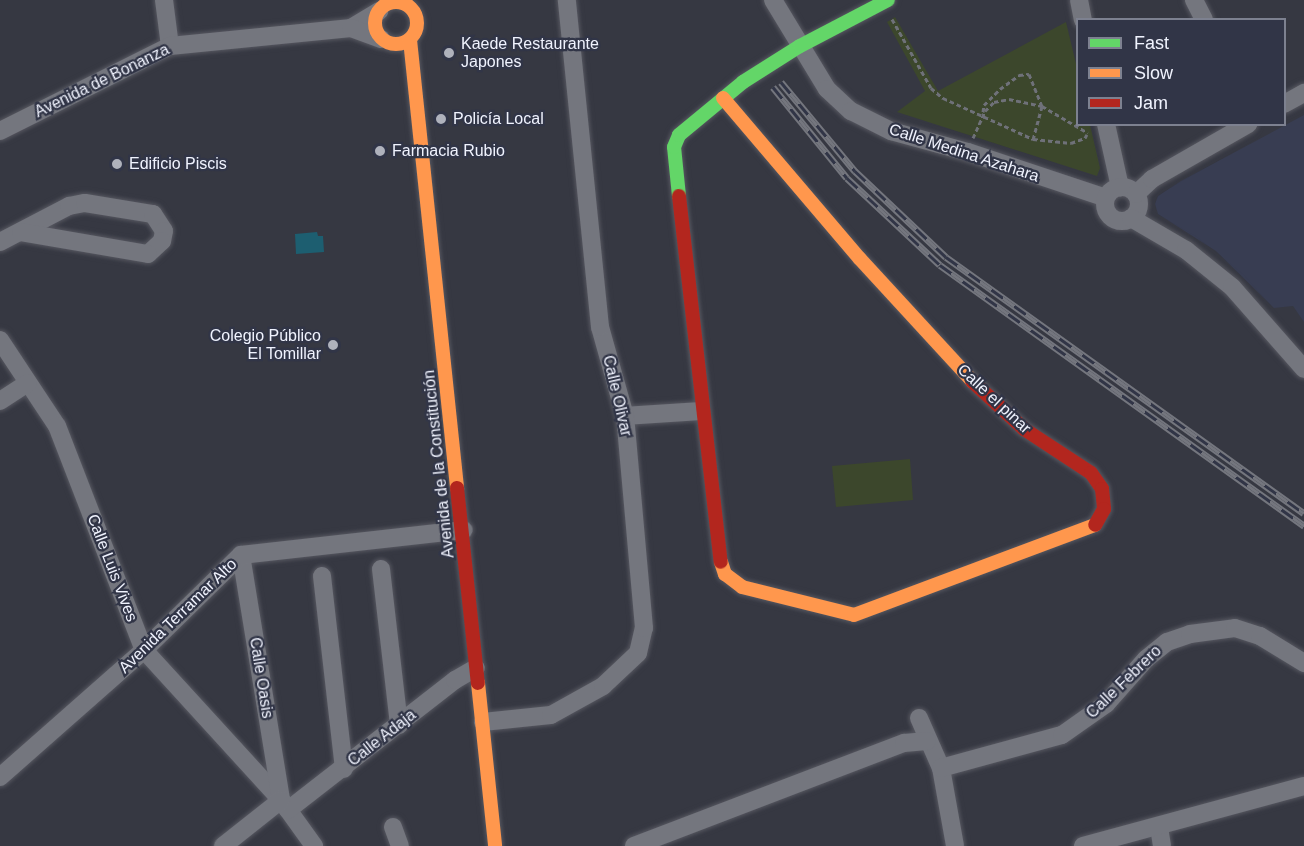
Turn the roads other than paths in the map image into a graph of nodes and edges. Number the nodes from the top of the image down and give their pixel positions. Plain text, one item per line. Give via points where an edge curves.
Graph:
1 (164, 0) edge
2 (567, 0) edge
3 (773, 0) edge
4 (1079, 0) edge
5 (1194, 0) edge
6 (879, 3) edge
7 (392, 4) edge
8 (1083, 18) edge
9 (1203, 18) edge
10 (351, 28) junction
11 (410, 40) junction
12 (387, 42) junction
13 (170, 46) junction
14 (800, 46) junction
15 (413, 79) junction
16 (1304, 93) edge
17 (723, 98) junction
18 (1286, 103) edge
19 (1245, 126) edge
20 (1107, 128) edge
21 (0, 131) edge
22 (1128, 190) junction
23 (1106, 198) junction
24 (1131, 218) junction
25 (21, 232) junction
26 (0, 242) edge
27 (0, 340) edge
28 (1304, 369) edge
29 (28, 383) junction
30 (0, 401) edge
31 (700, 411) junction
32 (625, 416) junction
33 (464, 530) junction
34 (241, 555) junction
35 (381, 568) dead end
36 (322, 576) dead end
37 (144, 650) junction
38 (1304, 663) edge
39 (476, 668) junction
40 (919, 718) dead end
41 (483, 722) junction
42 (399, 724) junction
43 (927, 741) junction
44 (941, 768) junction
45 (344, 769) junction
46 (0, 777) edge
47 (1304, 786) edge
48 (285, 805) junction
49 (393, 827) dead end
50 (1159, 827) junction
51 (686, 828) junction
52 (223, 846) edge
53 (314, 846) edge
54 (400, 846) edge
55 (495, 846) edge
56 (634, 846) edge
57 (689, 846) edge
58 (954, 846) edge
59 (1083, 846) edge
60 (1162, 846) edge

1 - 13 street
2 - 32 street, Calle Olivar via 600,327
3 - 14 street, Calle Medina Azahara
4 - 8 street
5 - 9 street
6 - 14 street
7 - 10 street, Avenida de Bonanza
7 - 11 street, Avenida de la Constitución via 417,20
7 - 12 street via 375,26
10 - 12 street, Avenida de Bonanza
10 - 13 street, Avenida de Bonanza
11 - 12 street
11 - 15 street, Avenida de la Constitución
12 - 15 street, Avenida de la Constitución
13 - 21 street, Avenida de Bonanza
14 - 17 street
14 - 23 street, Calle Medina Azahara via 827,89 851,111 891,131
15 - 33 street, Avenida de la Constitución
16 - 18 street
17 - 31 street, Calle el pinar via 679,135 674,147
17 - 31 street, Calle el pinar via 860,259 981,391 1024,429 1091,473 1102,489 1104,509 1094,527 870,612 841,614 742,587 725,574 717,551
19 - 22 street
20 - 22 street
22 - 23 street
22 - 24 street via 1139,204
23 - 24 street via 1105,209 1111,218
24 - 28 street via 1186,250 1232,287
25 - 25 street via 148,254 162,241 164,231 153,214 85,203 69,206
25 - 26 street
27 - 29 street, Calle Luis Vives
29 - 30 street
29 - 37 street, Calle Luis Vives via 57,426
31 - 32 street
32 - 41 street, Calle Olivar via 644,609 638,652 603,686 551,715
33 - 34 street, Avenida Terramar Alto
33 - 39 street, Avenida de la Constitución
34 - 37 street, Avenida Terramar Alto
34 - 48 street, Calle Oasis
35 - 42 street
36 - 45 street
37 - 46 street, Avenida Terramar Alto
37 - 48 street, Calle Luis Vives
38 - 44 street, Calle Febrero via 1260,636 1235,628 1190,634 1167,642 1146,659 1106,704 1062,735
39 - 41 street, Avenida de la Constitución
39 - 42 street, Calle Adaja
40 - 43 street
41 - 55 street, Avenida de la Constitución
42 - 45 street, Calle Adaja
43 - 44 street
43 - 51 street via 904,743
44 - 58 street
45 - 48 street, Calle Adaja
47 - 50 street
48 - 52 street, Calle Adaja
48 - 53 street, Calle Luis Vives
49 - 54 street
50 - 59 street
50 - 60 street
51 - 56 street
51 - 57 street

